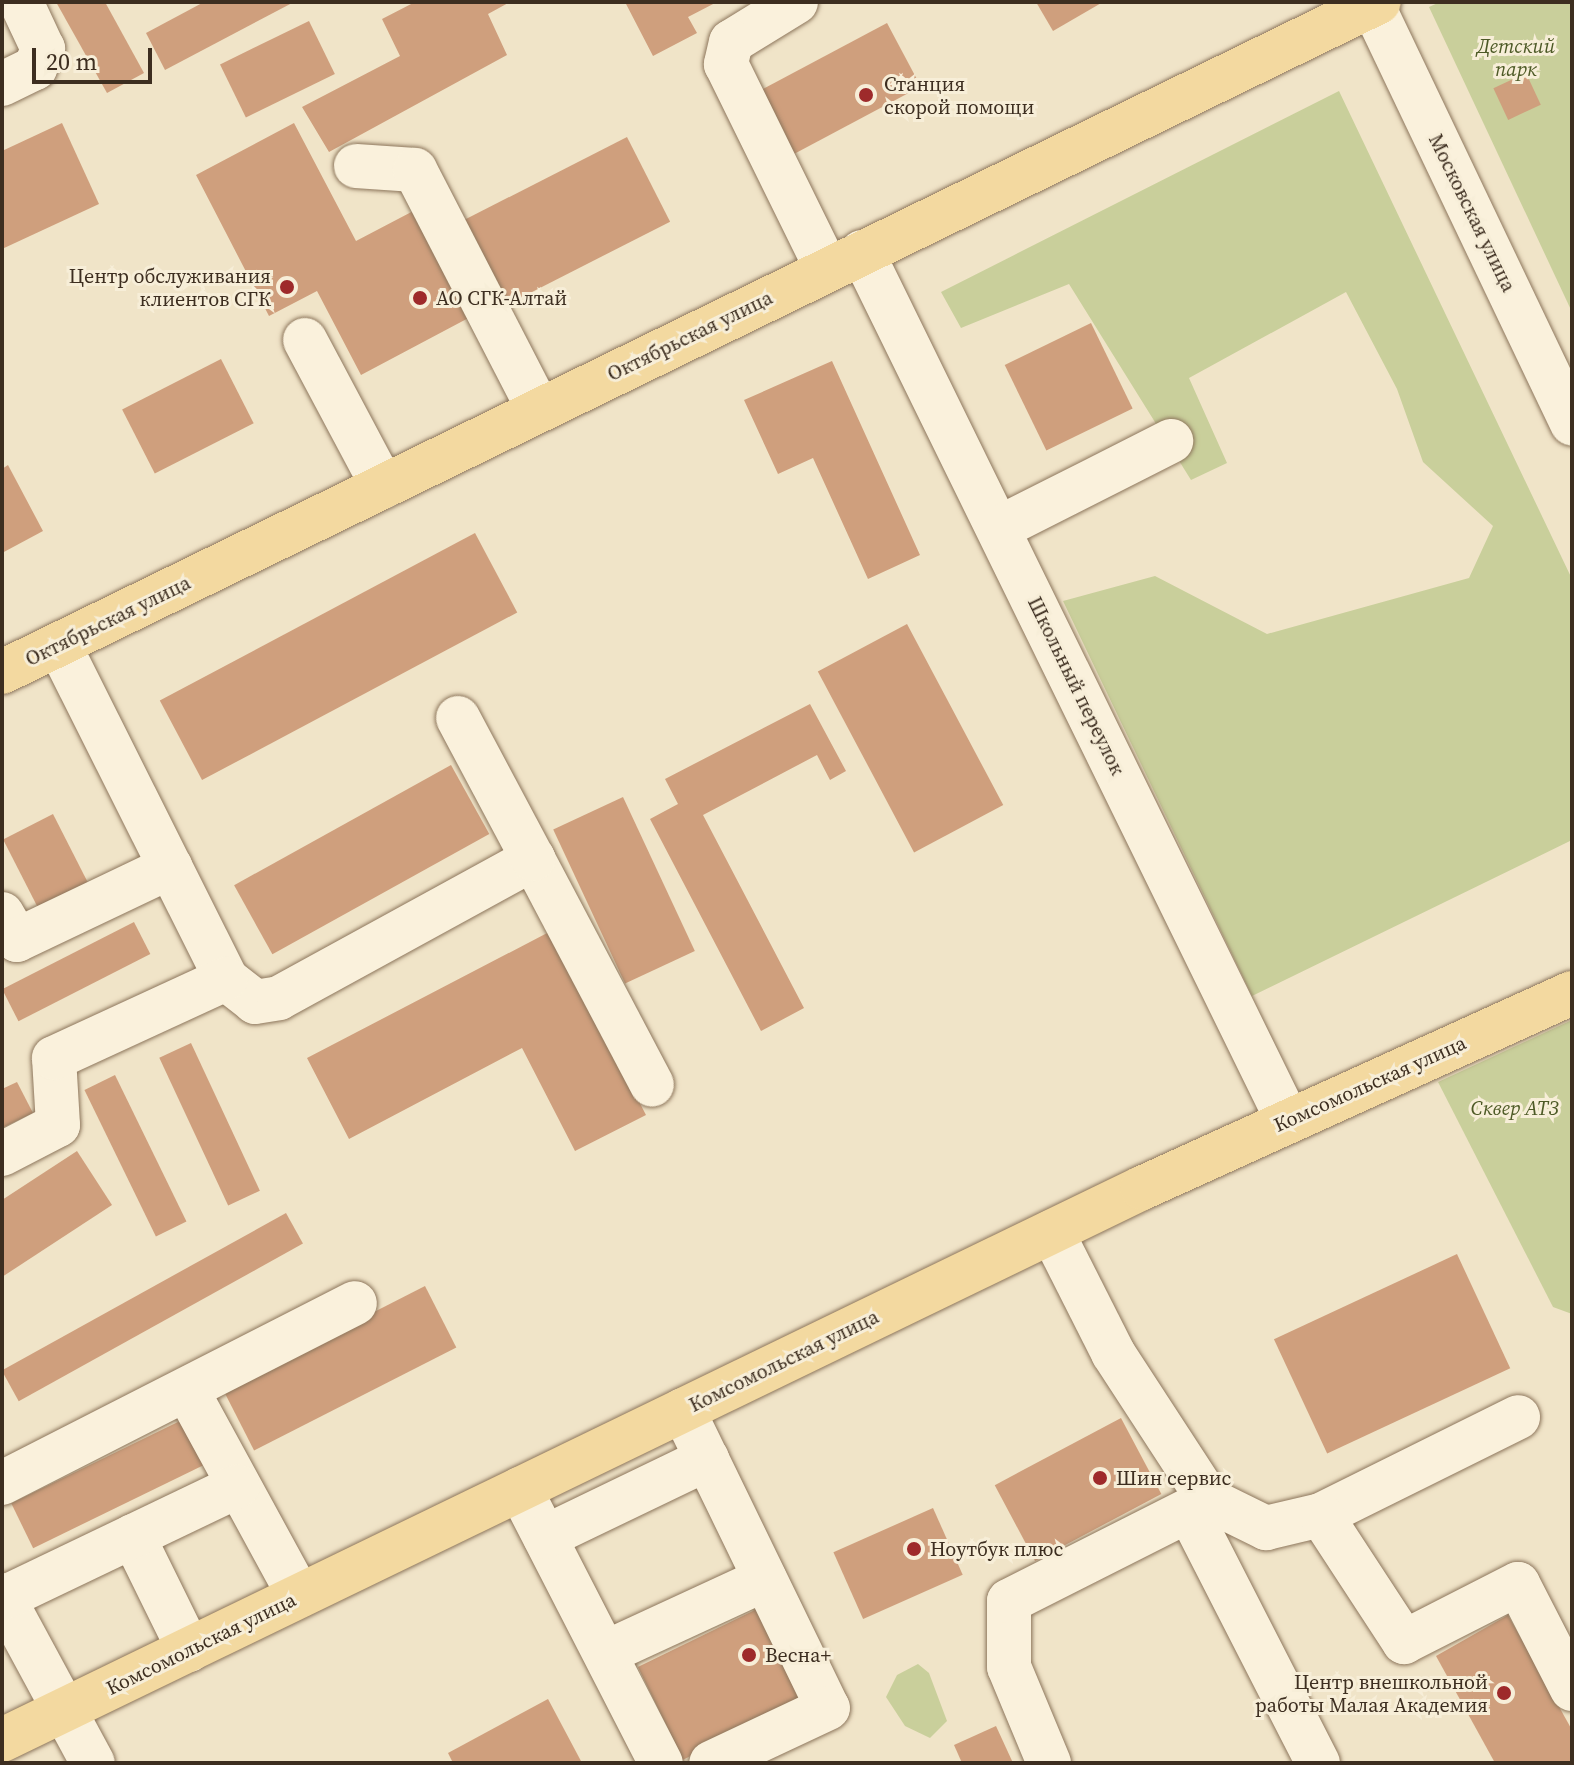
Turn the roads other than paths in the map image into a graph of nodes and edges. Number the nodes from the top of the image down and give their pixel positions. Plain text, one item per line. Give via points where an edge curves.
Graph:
1 (21, 2) edge
2 (796, 2) edge
3 (1374, 3) edge
4 (2, 84) edge
5 (356, 166) dead end
6 (844, 261) junction
7 (305, 340) dead end
8 (539, 410) junction
9 (1572, 423) edge
10 (1171, 441) dead end
11 (383, 487) junction
12 (999, 528) junction
13 (59, 645) junction
14 (2, 672) edge
15 (458, 718) dead end
16 (533, 859) junction
17 (170, 867) junction
18 (2, 914) edge
19 (226, 979) junction
20 (1572, 993) edge
21 (652, 1085) dead end
22 (1288, 1121) junction
23 (2, 1154) edge
24 (1052, 1232) junction
25 (355, 1303) dead end
26 (188, 1392) junction
27 (683, 1410) junction
28 (1518, 1417) dead end
29 (707, 1459) junction
30 (2, 1483) edge
31 (238, 1486) junction
32 (520, 1489) junction
33 (1199, 1506) junction
34 (1321, 1515) junction
35 (133, 1536) junction
36 (545, 1537) junction
37 (765, 1579) junction
38 (3, 1596) edge
39 (299, 1596) junction
40 (189, 1650) junction
41 (605, 1653) junction
42 (1572, 1689) edge
43 (64, 1710) junction
44 (2, 1740) edge
45 (93, 1763) edge
46 (661, 1763) edge
47 (711, 1763) edge
48 (1049, 1763) edge
49 (1318, 1763) edge

1 - 4 street via 43,49 35,68
2 - 6 street, Школьный переулок via 731,42 726,64
3 - 6 main road, Октябрьская улица
3 - 9 street, Московская улица
5 - 8 street via 415,170
6 - 8 main road, Октябрьская улица
6 - 12 street, Школьный переулок
7 - 11 street
8 - 11 main road, Октябрьская улица
10 - 12 street
11 - 13 main road, Октябрьская улица
12 - 22 street, Школьный переулок
13 - 14 main road, Октябрьская улица
13 - 17 street
15 - 16 street
16 - 19 street via 279,998 255,1002
16 - 21 street
17 - 18 street via 17,940
17 - 19 street
19 - 23 street via 54,1058 58,1125
20 - 22 main road, Комсомольская улица
22 - 24 main road, Комсомольская улица
24 - 27 main road, Комсомольская улица
24 - 33 street
25 - 26 street
26 - 30 street
26 - 31 street
27 - 29 street
27 - 32 main road, Комсомольская улица
28 - 34 street
29 - 36 street
29 - 37 street
31 - 35 street
31 - 39 street
32 - 36 street
32 - 39 main road, Комсомольская улица
33 - 34 street via 1266,1528
33 - 48 street via 1009,1601 1009,1667
33 - 49 street
34 - 42 street via 1404,1642 1518,1584
35 - 38 street
35 - 40 street
36 - 41 street
37 - 41 street
37 - 47 street via 828,1708
38 - 43 street
39 - 40 main road, Комсомольская улица
40 - 43 main road, Комсомольская улица
41 - 46 street
43 - 44 main road, Комсомольская улица
43 - 45 street

